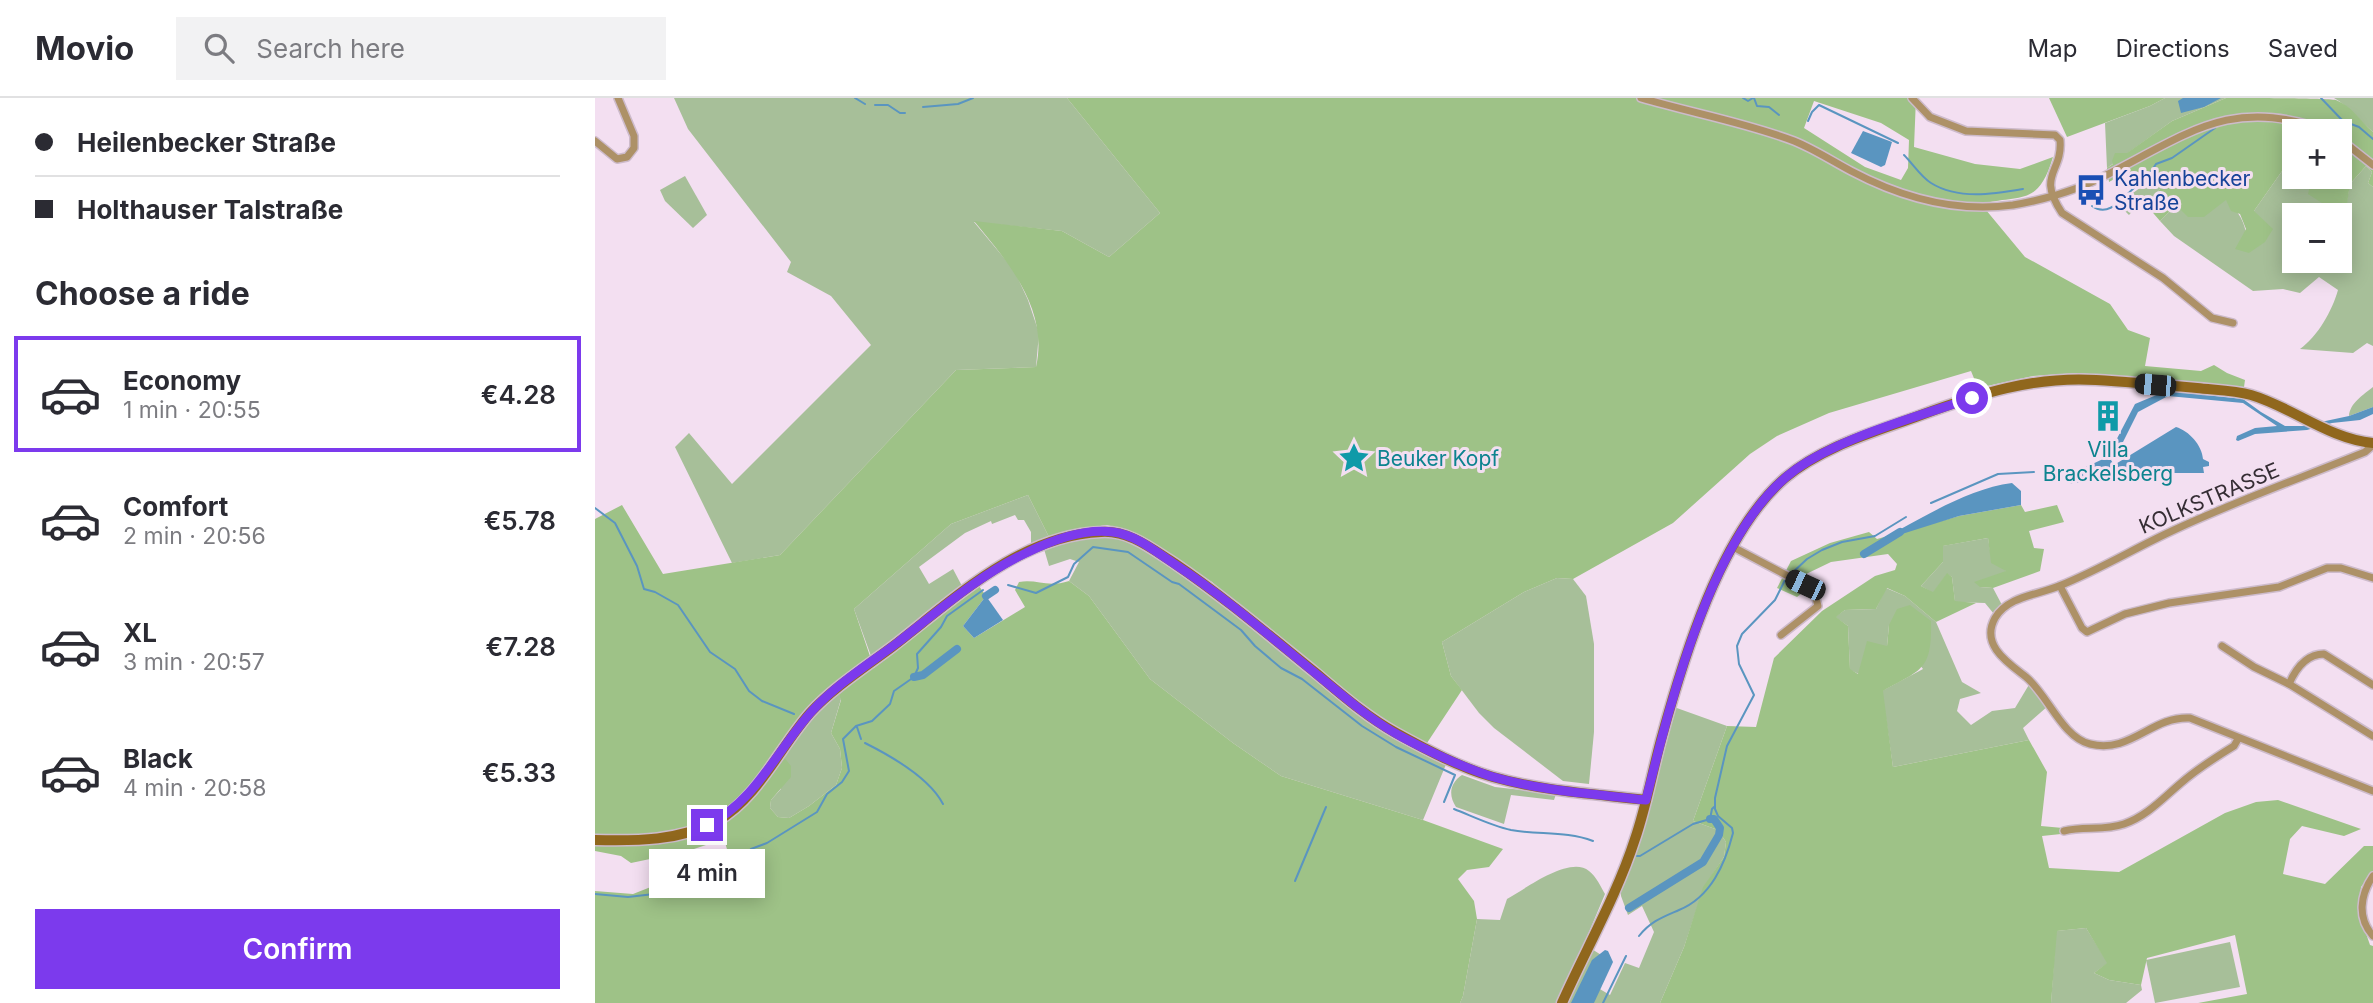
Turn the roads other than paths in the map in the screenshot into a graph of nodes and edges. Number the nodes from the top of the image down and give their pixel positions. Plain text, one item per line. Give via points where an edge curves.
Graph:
1 (618, 98) edge
2 (1641, 98) edge
3 (1912, 98) edge
4 (2302, 119) edge
5 (595, 141) edge
6 (2352, 148) edge
7 (2373, 165) edge
8 (2051, 197) junction
9 (2232, 323) dead end
10 (2373, 444) edge
11 (1733, 547) junction
12 (2373, 578) edge
13 (2060, 586) junction
14 (1781, 635) dead end
15 (2222, 646) dead end
16 (2289, 684) junction
17 (2373, 685) edge
18 (2373, 736) edge
19 (2238, 739) junction
20 (2373, 791) edge
21 (1646, 800) junction
22 (2064, 831) dead end
23 (595, 840) edge
24 (2373, 876) edge
25 (2373, 936) edge
26 (1562, 1003) edge

1 - 5 street via 635,148 627,157 617,159
2 - 8 street via 1780,136 1906,196 1935,204 1984,208
3 - 8 street via 1930,117 1966,131 2055,135 2061,146 2050,180
4 - 8 street via 2256,110 2223,114 2187,127 2098,179
6 - 7 street
8 - 9 street via 2062,213 2163,278 2212,318
10 - 11 street via 2252,395 2074,379 2034,382 1913,418 1813,459 1774,489
10 - 13 street, KOLKSTRASSE via 2365,452 2175,529
11 - 14 street via 1815,594 1818,606
11 - 21 street via 1693,639
12 - 13 street via 2327,568 2279,587 2125,614 2087,632
13 - 19 street, KOLKSTRASSE via 2010,603 1995,618 1991,640 1996,652 2045,696 2069,731 2089,744 2113,746 2176,717 2190,718
15 - 16 street
16 - 17 street via 2303,662 2324,654
16 - 18 street
19 - 20 street
19 - 22 street via 2145,814 2102,829
21 - 23 street via 1509,781 1434,753 1374,720 1164,557 1129,536 1099,532 1035,549 956,598 819,704 754,787 722,817 670,836
21 - 26 street via 1629,856
24 - 25 street via 2361,900 2363,921

